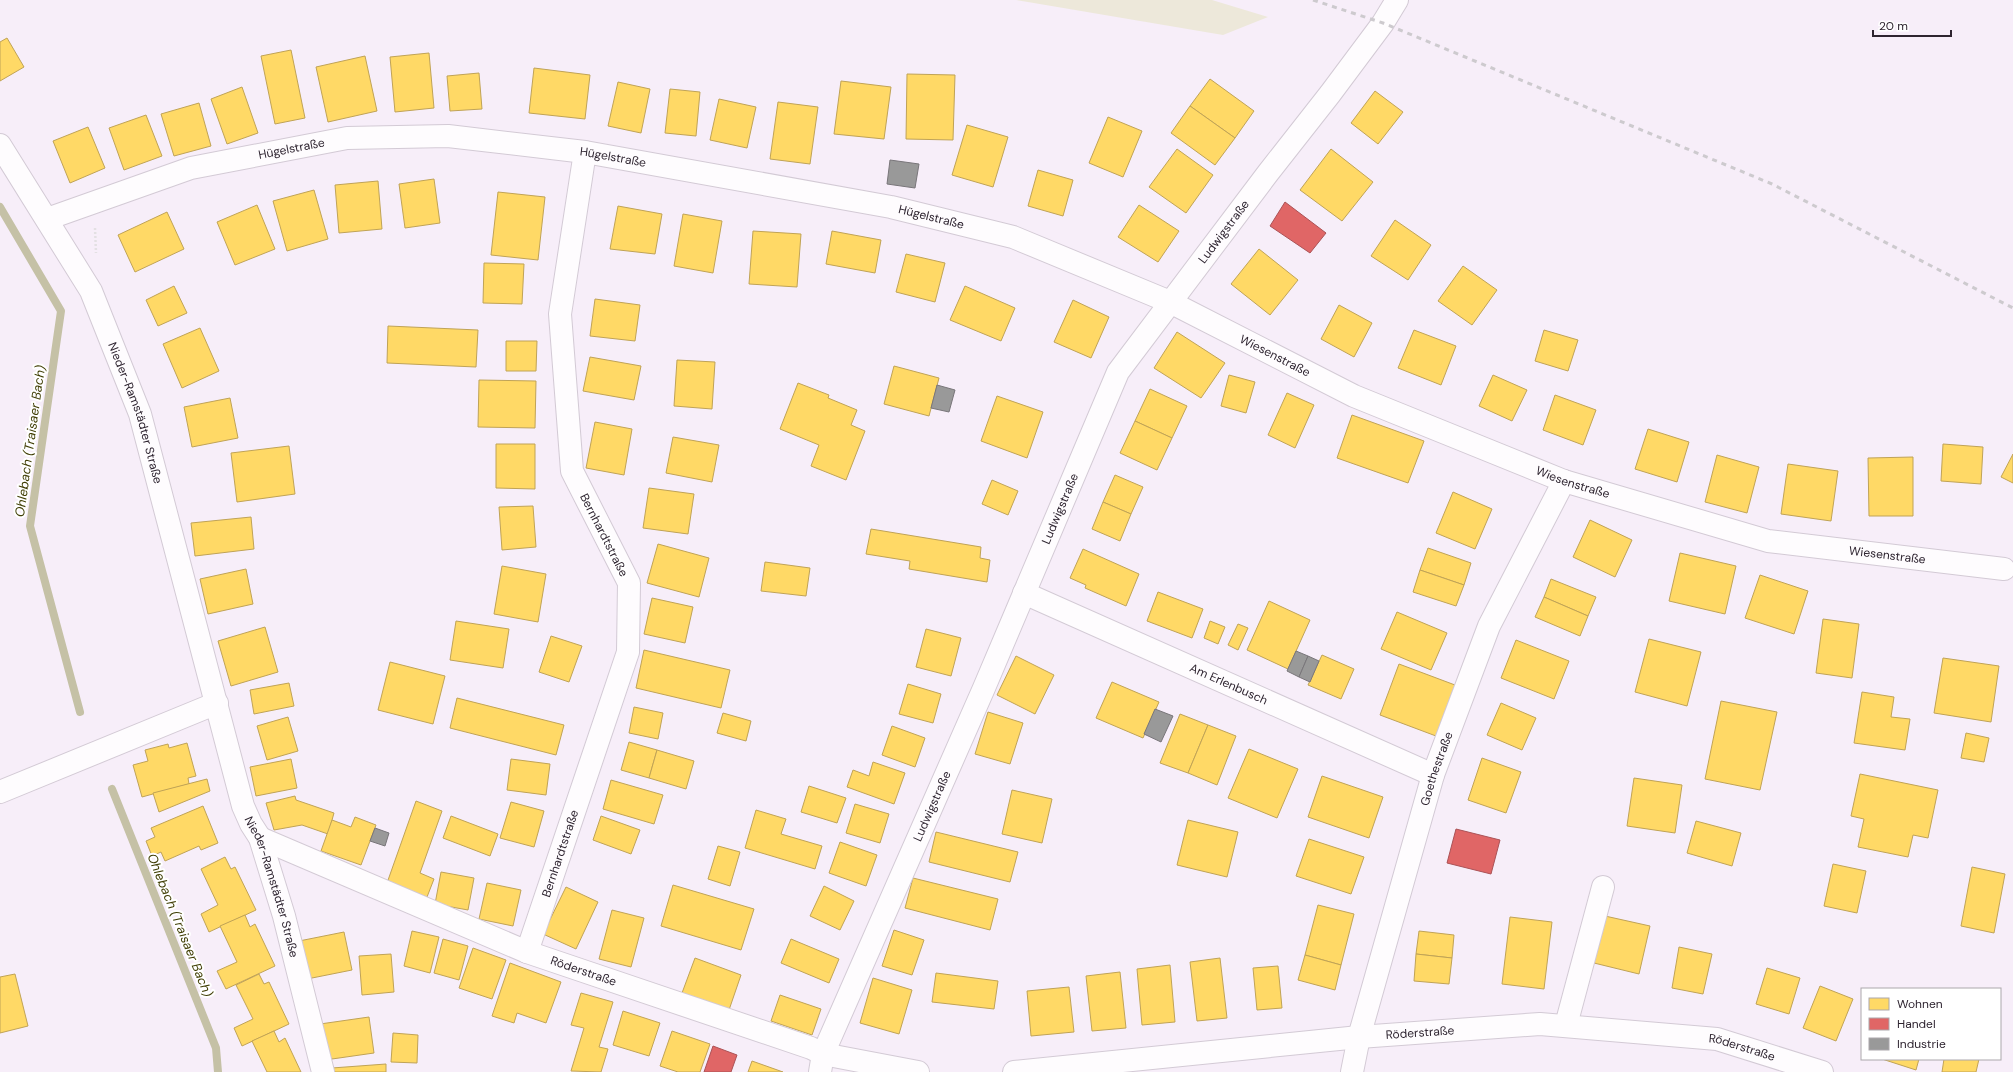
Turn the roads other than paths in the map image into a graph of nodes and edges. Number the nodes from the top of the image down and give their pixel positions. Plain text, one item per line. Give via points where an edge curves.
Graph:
1 (1397, 0) edge
2 (0, 145) edge
3 (585, 152) junction
4 (47, 219) junction
5 (1170, 302) junction
6 (1564, 481) junction
7 (2004, 569) dead end
8 (1024, 593) junction
9 (217, 703) junction
10 (1433, 775) junction
11 (0, 792) edge
12 (260, 838) junction
13 (1603, 887) dead end
14 (527, 952) junction
15 (1566, 1025) junction
16 (1359, 1037) junction
17 (822, 1063) edge
18 (1082, 1069) edge
19 (323, 1072) edge
20 (918, 1072) edge
21 (1014, 1072) edge
22 (1352, 1072) edge
23 (1822, 1072) edge

1 - 5 street, Ludwigstraße via 1330,94
2 - 4 street, Nieder-Ramstädter Straße
3 - 4 street, Hügelstraße via 448,136 347,138 191,168
3 - 5 street, Hügelstraße via 891,207 1005,235
3 - 14 street, Bernhardtstraße via 560,314 572,472 629,583 628,652
4 - 9 street, Nieder-Ramstädter Straße via 91,291 140,414
5 - 6 street, Wiesenstraße via 1354,396
5 - 8 street, Ludwigstraße via 1118,372
6 - 7 street, Wiesenstraße via 1768,541
6 - 10 street, Goethestraße via 1489,626
8 - 10 street, Am Erlenbusch
8 - 17 street, Ludwigstraße
9 - 11 street
9 - 12 street, Nieder-Ramstädter Straße via 243,806
10 - 16 street, Goethestraße
12 - 14 street, Röderstraße
12 - 19 street, Nieder-Ramstädter Straße via 284,916
13 - 15 street
14 - 17 street, Röderstraße via 811,1048
15 - 16 street, Röderstraße via 1540,1024
15 - 23 street, Röderstraße via 1717,1039
16 - 18 street, Röderstraße
16 - 22 street, Goethestraße
17 - 20 street, Röderstraße
18 - 21 street, Röderstraße

